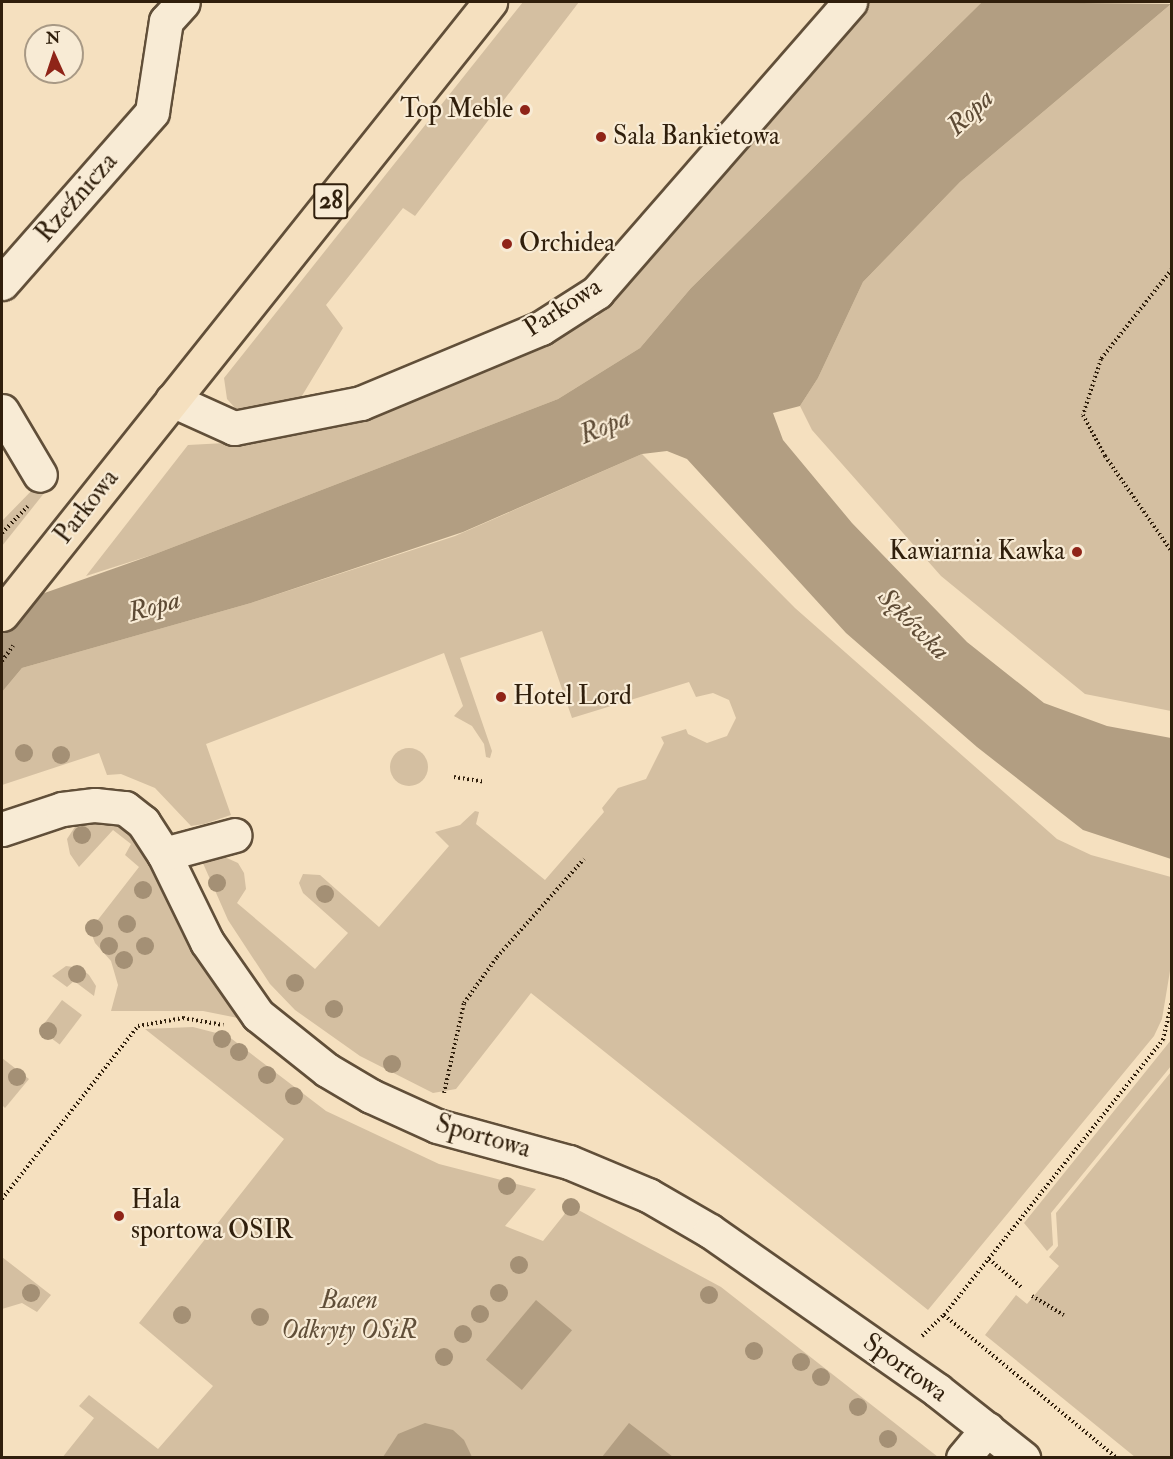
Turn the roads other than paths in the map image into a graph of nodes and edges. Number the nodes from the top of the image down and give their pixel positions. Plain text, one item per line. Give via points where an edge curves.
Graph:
1 (183, 2) edge
2 (490, 2) edge
3 (850, 2) edge
4 (2, 284) edge
5 (172, 400) junction
6 (2, 411) edge
7 (37, 487) road end
8 (2, 614) edge
9 (2, 829) edge
10 (236, 835) dead end
11 (164, 854) junction
12 (987, 1429) junction
13 (963, 1458) edge
14 (1023, 1458) edge

1 - 4 street, Rzeźnicza via 166,21 152,112
2 - 5 main road, Parkowa / 28
3 - 5 street, Parkowa via 597,292 541,328 361,403 234,428
5 - 8 main road, Parkowa / 28
6 - 7 street
9 - 11 street, Sportowa via 62,809 94,805 125,808 143,822
10 - 11 street
11 - 12 street, Sportowa via 207,942 258,1015 327,1070 371,1096 437,1126 569,1162 648,1195 710,1231
12 - 13 street
12 - 14 street, Sportowa

